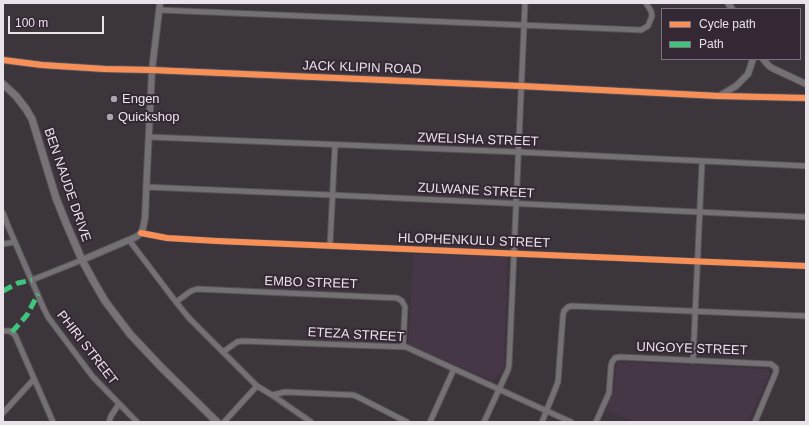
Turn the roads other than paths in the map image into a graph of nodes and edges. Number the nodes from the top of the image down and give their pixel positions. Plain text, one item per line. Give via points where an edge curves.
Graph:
1 (160, 3) edge
2 (525, 3) edge
3 (646, 3) edge
4 (159, 10) junction
5 (525, 25) junction
6 (3, 60) edge
7 (753, 60) edge
8 (764, 60) edge
9 (152, 70) junction
10 (3, 84) edge
11 (806, 84) edge
12 (521, 86) junction
13 (720, 96) junction
14 (806, 98) edge
15 (149, 138) junction
16 (335, 145) junction
17 (518, 152) junction
18 (702, 162) junction
19 (806, 166) edge
20 (146, 188) junction
21 (332, 195) junction
22 (516, 204) junction
23 (699, 212) junction
24 (3, 213) edge
25 (806, 217) edge
26 (141, 234) junction
27 (129, 240) junction
28 (15, 242) junction
29 (3, 244) edge
30 (330, 246) junction
31 (514, 254) junction
32 (82, 260) junction
33 (697, 262) junction
34 (806, 266) edge
35 (32, 280) junction
36 (176, 302) junction
37 (695, 311) junction
38 (806, 316) edge
39 (3, 332) edge
40 (403, 347) junction
41 (223, 352) junction
42 (693, 360) junction
43 (454, 369) junction
44 (34, 379) junction
45 (257, 386) junction
46 (499, 389) junction
47 (272, 395) junction
48 (119, 404) junction
49 (547, 411) junction
50 (3, 413) edge
51 (53, 422) edge
52 (109, 422) edge
53 (137, 422) edge
54 (217, 422) edge
55 (224, 422) edge
56 (311, 422) edge
57 (407, 422) edge
58 (430, 422) edge
59 (484, 422) edge
60 (542, 422) edge
61 (571, 422) edge
62 (596, 422) edge
63 (754, 422) edge

1 - 4 street
2 - 5 street
3 - 5 street via 652,16 648,26 641,30
4 - 5 street
4 - 9 street
5 - 12 street
6 - 9 street, JACK KLIPIN ROAD via 42,65
7 - 13 street via 748,74 731,90
8 - 11 street via 774,70
9 - 12 street, JACK KLIPIN ROAD
9 - 15 street
10 - 32 main road, BEN NAUDE DRIVE via 16,96 32,119 56,198
12 - 13 street, JACK KLIPIN ROAD
12 - 17 street
13 - 14 street, JACK KLIPIN ROAD
15 - 16 street, ZWELISHA STREET
15 - 20 street
16 - 17 street, ZWELISHA STREET
16 - 21 street
17 - 18 street, ZWELISHA STREET
17 - 22 street
18 - 19 street, ZWELISHA STREET
18 - 23 street
20 - 21 street, ZULWANE STREET
20 - 26 street
21 - 22 street, ZULWANE STREET
21 - 30 street
22 - 23 street, ZULWANE STREET
22 - 31 street
23 - 25 street, ZULWANE STREET
23 - 33 street
24 - 28 street, PHIRI STREET
26 - 27 street
26 - 30 street, HLOPHENKULU STREET via 167,238
27 - 32 street
27 - 36 street
28 - 29 street
28 - 35 street, PHIRI STREET
30 - 31 street, HLOPHENKULU STREET
31 - 33 street, HLOPHENKULU STREET
31 - 46 street via 509,366
32 - 35 street
32 - 54 main road, BEN NAUDE DRIVE via 106,301 130,334
33 - 34 street, HLOPHENKULU STREET
33 - 37 street
35 - 48 street, PHIRI STREET via 55,327
36 - 40 street, EMBO STREET via 197,289 396,298 404,302 405,306
36 - 41 street
37 - 38 street
37 - 42 street
37 - 49 street via 568,307 563,315 559,378
39 - 44 street via 10,331 15,335
40 - 41 street, ETEZA STREET via 242,341
40 - 43 street, ETEZA STREET
41 - 45 street
42 - 62 street, UNGOYE STREET via 615,358 611,366 609,393
42 - 63 street, UNGOYE STREET via 768,364 775,367 776,372
43 - 46 street, ETEZA STREET
43 - 58 street
44 - 50 street
44 - 51 street
45 - 47 street
45 - 55 street
46 - 49 street, ETEZA STREET
46 - 59 street
47 - 56 street
47 - 57 street via 285,392 353,395
48 - 52 street
48 - 53 street, PHIRI STREET
49 - 60 street
49 - 61 street, ETEZA STREET

